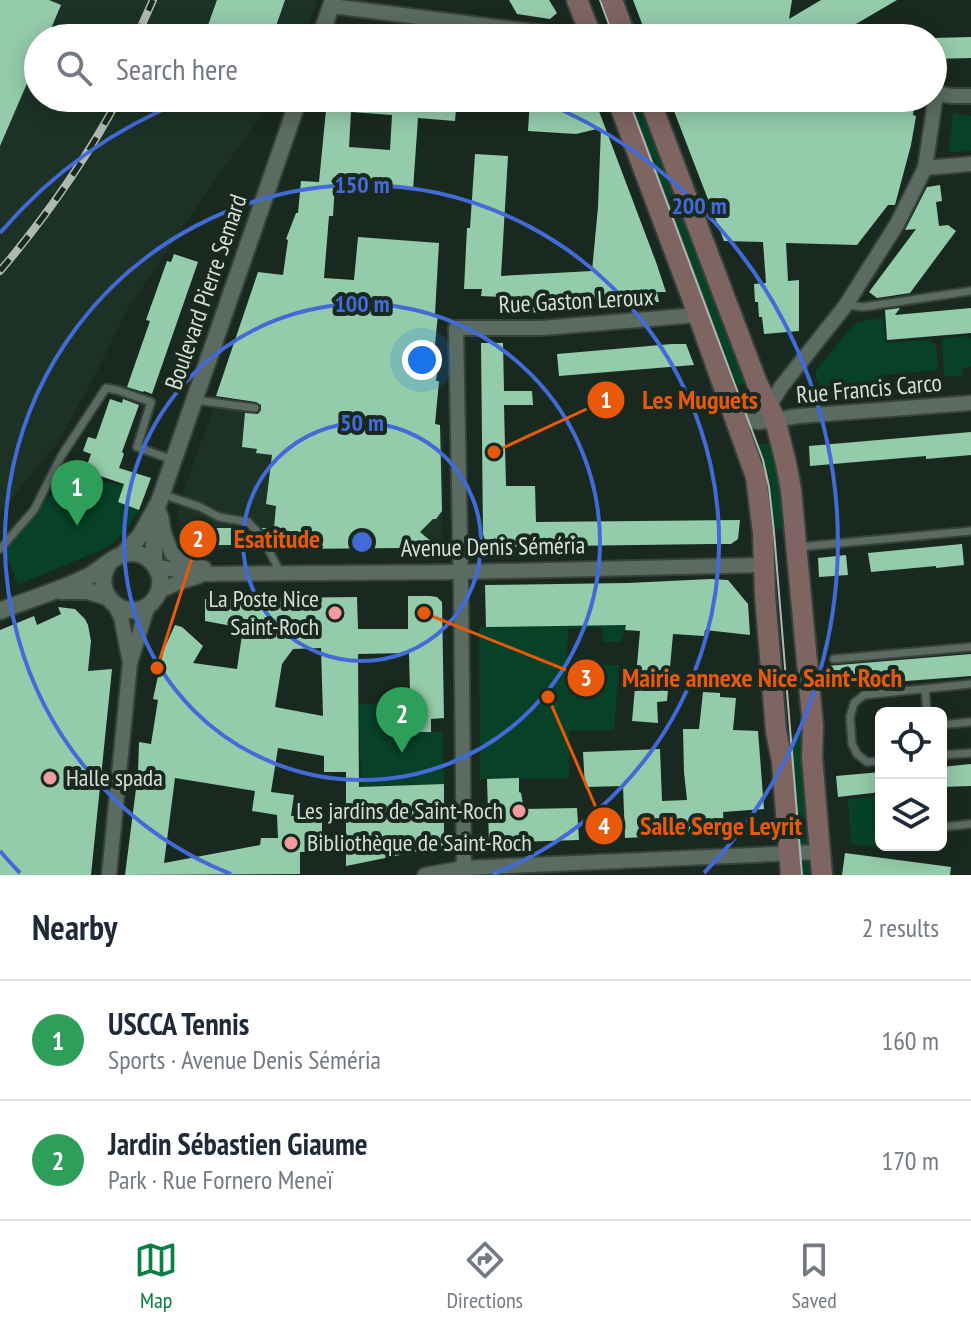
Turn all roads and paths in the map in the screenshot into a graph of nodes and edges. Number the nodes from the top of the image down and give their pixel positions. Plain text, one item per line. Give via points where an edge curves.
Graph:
1 (577, 0) edge
2 (612, 0) edge
3 (332, 3) edge
4 (325, 24) edge
5 (486, 24) edge
6 (585, 24) edge
7 (621, 24) edge
8 (947, 95) edge
9 (953, 96) junction
10 (971, 96) edge
11 (971, 102) edge
12 (294, 112) edge
13 (622, 112) edge
14 (654, 112) edge
15 (932, 112) edge
16 (971, 164) edge
17 (925, 168) junction
18 (971, 291) edge
19 (846, 305) junction
20 (698, 315) junction
21 (195, 400) junction
22 (971, 403) edge
23 (730, 407) junction
24 (255, 408) dead end
25 (768, 416) junction
26 (173, 460) junction
27 (160, 498) junction
28 (971, 531) edge
29 (0, 549) edge
30 (797, 555) junction
31 (116, 559) junction
32 (764, 565) junction
33 (155, 566) junction
34 (461, 572) junction
35 (204, 574) junction
36 (223, 574) junction
37 (281, 574) junction
38 (56, 591) junction
39 (153, 598) junction
40 (111, 601) junction
41 (0, 611) edge
42 (971, 647) edge
43 (834, 659) dead end
44 (130, 663) junction
45 (971, 684) edge
46 (925, 689) junction
47 (926, 707) edge
48 (971, 722) edge
49 (947, 724) edge
50 (971, 753) edge
51 (947, 755) edge
52 (875, 761) edge
53 (971, 824) edge
54 (947, 826) edge
55 (820, 852) junction
56 (789, 854) junction
57 (627, 868) edge
58 (464, 871) edge
59 (109, 875) edge
60 (425, 875) edge
61 (791, 875) edge
62 (822, 875) edge

1 - 6 main road
2 - 7 main road
3 - 4 street
3 - 5 street
8 - 9 street
9 - 10 street
9 - 11 street
12 - 21 street, Boulevard Pierre Semard
13 - 20 main road
14 - 25 main road
15 - 17 street
16 - 17 street
17 - 19 street
18 - 19 lane
19 - 25 street via 781,387
20 - 23 main road
20 - 34 street, Rue Gaston Leroux via 542,328 456,328
21 - 24 lane
21 - 26 street, Boulevard Pierre Semard
22 - 25 street, Rue Francis Carco
23 - 25 street via 740,420
23 - 32 main road via 756,477
25 - 30 main road via 786,463
26 - 27 street, Boulevard Pierre Semard
26 - 29 lane via 137,447 151,402 106,388 34,510
27 - 31 street, Boulevard Pierre Semard via 140,536
27 - 33 street, Boulevard Pierre Semard
27 - 36 street, Avenue Denis Séméria via 172,554
27 - 37 lane via 248,522
28 - 30 lane
30 - 32 main road
30 - 55 main road
31 - 33 street via 140,554
31 - 38 street
31 - 40 street via 106,569 103,583
32 - 34 street, Avenue Denis Séméria
32 - 56 main road
33 - 35 street, Avenue Denis Séméria
33 - 39 street via 160,580
34 - 37 street, Avenue Denis Séméria
34 - 58 street
35 - 36 street, Avenue Denis Séméria
35 - 39 street, Avenue Denis Séméria
36 - 37 street, Avenue Denis Séméria
38 - 40 street via 88,591
38 - 41 street
39 - 40 street via 132,610
39 - 44 street
40 - 44 street via 121,617
42 - 43 lane
44 - 59 street
45 - 46 lane
46 - 47 lane
46 - 52 lane via 864,695 854,703 852,744 867,762
48 - 49 lane
50 - 51 lane
53 - 54 lane
55 - 56 street
55 - 62 main road
56 - 57 street
56 - 61 main road
57 - 58 street
58 - 60 street

